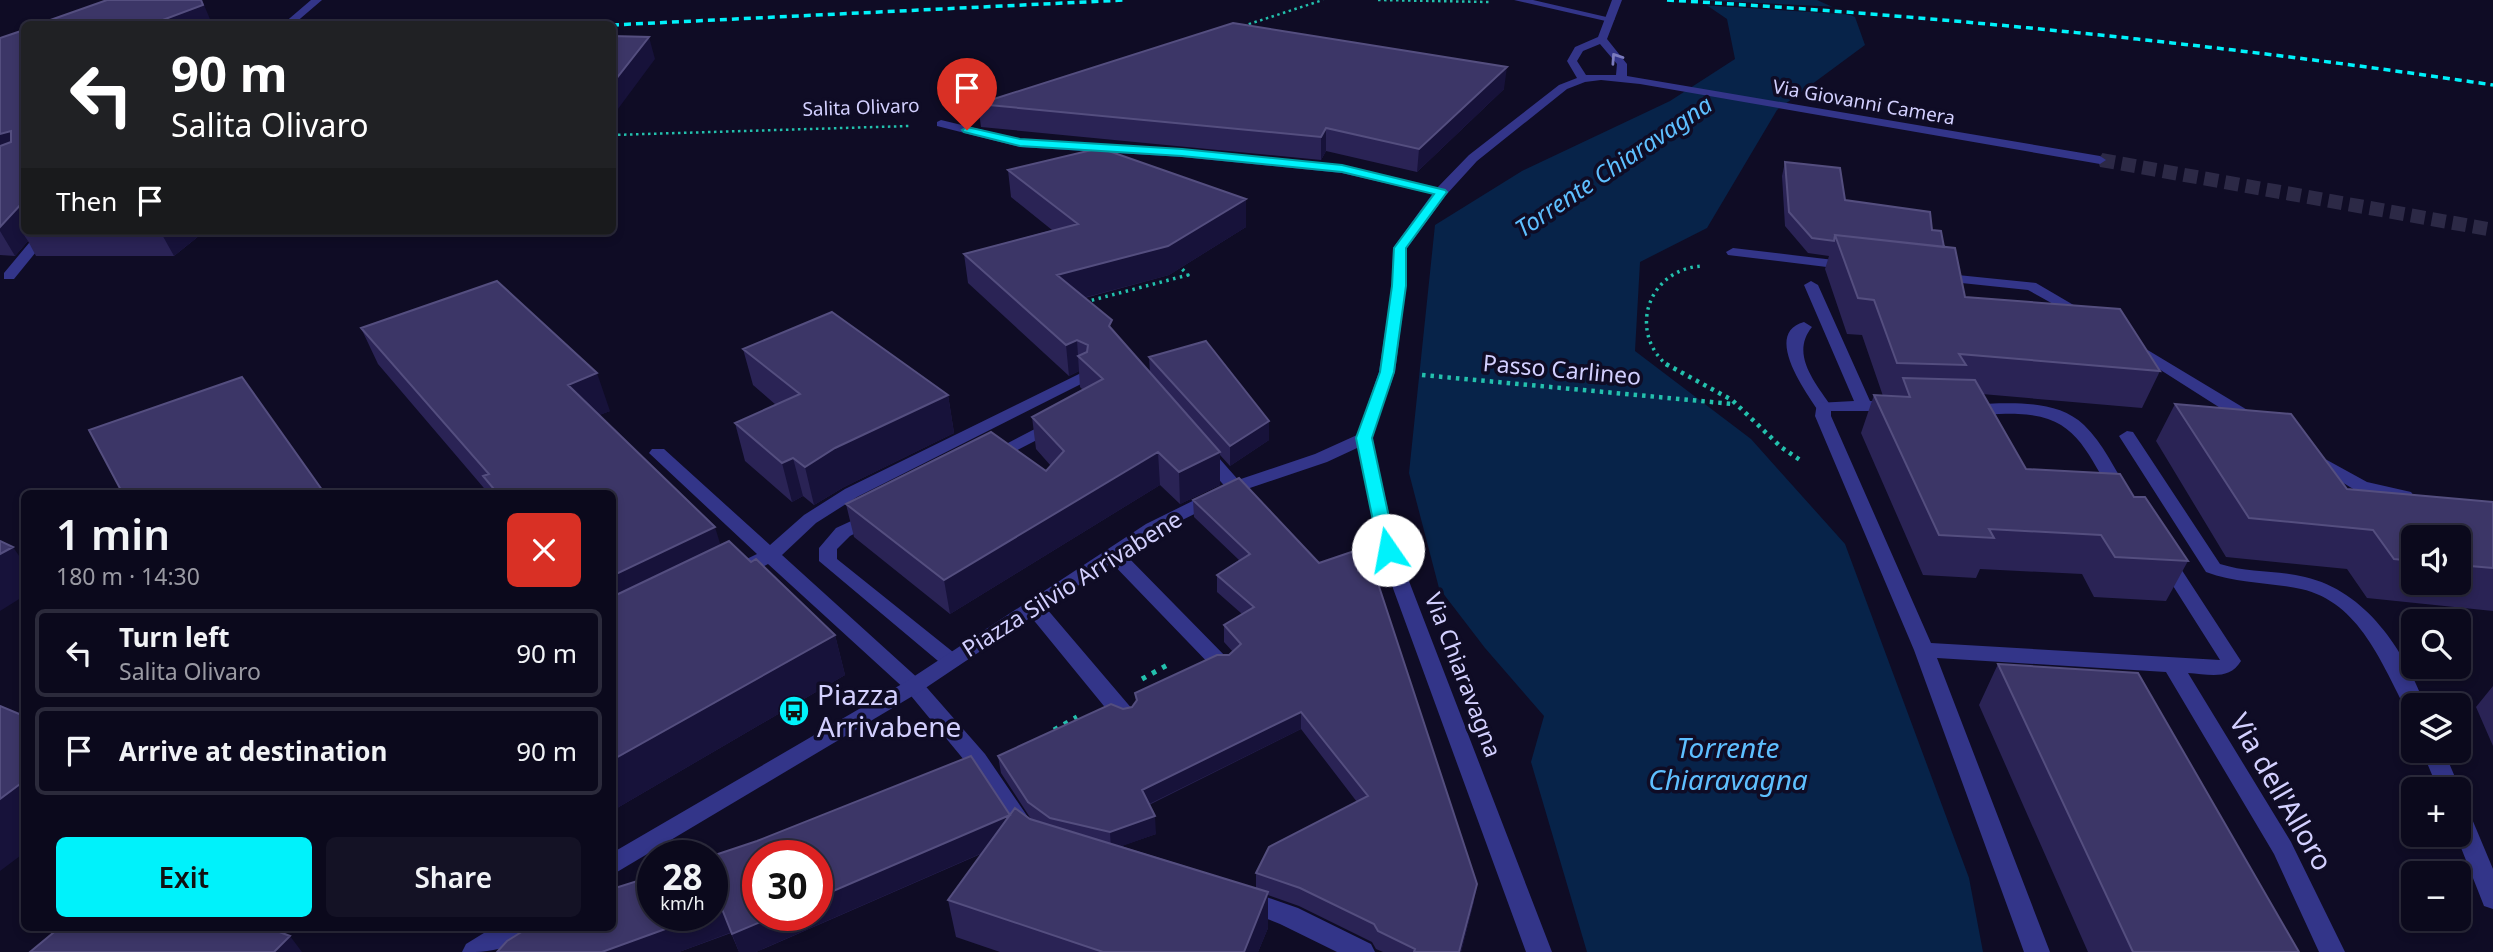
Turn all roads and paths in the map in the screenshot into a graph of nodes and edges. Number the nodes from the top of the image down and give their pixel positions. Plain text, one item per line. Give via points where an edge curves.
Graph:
1 (317, 0) edge
2 (1323, 0) edge
3 (1378, 0) edge
4 (1617, 0) edge
5 (1523, 1) edge
6 (1610, 19) junction
7 (292, 21) edge
8 (1233, 30) edge
9 (1602, 39) junction
10 (1583, 79) junction
11 (1621, 79) junction
12 (941, 124) joint
13 (616, 135) edge
14 (2100, 160) tunnel mouth
15 (1441, 192) junction
16 (43, 235) edge
17 (1733, 253) joint
18 (1171, 258) edge
19 (1872, 269) edge
20 (9, 276) dead end
21 (1926, 276) edge
22 (1811, 285) dead end
23 (1082, 303) edge
24 (1804, 327) dead end
25 (1387, 372) junction
26 (1081, 378) edge
27 (1733, 404) junction
28 (1864, 405) junction
29 (1823, 406) junction
30 (1916, 407) edge
31 (1955, 409) edge
32 (1062, 420) edge
33 (2271, 431) edge
34 (1191, 436) edge
35 (2127, 436) dead end
36 (1364, 438) junction
37 (658, 453) dead end
38 (2306, 453) edge
39 (977, 463) edge
40 (1853, 478) junction
41 (1235, 487) junction
42 (2425, 499) edge
43 (2128, 503) edge
44 (892, 507) edge
45 (2157, 548) edge
46 (772, 554) junction
47 (1114, 554) junction
48 (723, 579) edge
49 (1034, 607) junction
50 (1924, 649) junction
51 (951, 661) junction
52 (1222, 664) edge
53 (2172, 665) junction
54 (914, 686) junction
55 (2410, 693) edge
56 (1125, 716) edge
57 (2471, 844) edge
58 (1044, 846) edge
59 (616, 863) edge
60 (1225, 893) edge
61 (2493, 899) edge
62 (507, 931) edge
63 (475, 952) edge
64 (1362, 952) edge
65 (1539, 952) edge
66 (2036, 952) edge
67 (2332, 952) edge

1 - 7 street
2 - 8 path
3 - 5 path
4 - 6 street
5 - 6 street
6 - 9 street
9 - 10 street via 1579,49 1573,61
11 -> 9 street via 1622,64
10 - 11 street
10 - 15 street via 1546,98
11 - 14 street, Via Giovanni Camera
12 - 13 path, Salita Olivaro
12 - 15 street, Salita Olivaro via 1020,143 1342,169
15 - 25 street via 1400,248
16 - 20 street
17 - 19 street
17 - 27 path, Passo Carlineo via 1724,253 1717,265 1691,266 1663,279 1650,298 1649,335 1654,351 1667,363 1722,393
18 - 23 path via 1188,275
21 - 33 street via 2031,286
22 - 28 street
24 - 29 street via 1796,337 1795,355
25 - 27 path, Passo Carlineo
25 - 36 street
26 - 46 street via 851,494 810,519
27 - 40 path, Passo Carlineo via 1788,454 1819,471
28 - 29 street
28 - 30 street
29 - 40 street via 1823,416
31 - 43 street via 2061,416 2078,428
32 - 39 street
34 - 41 street
35 - 55 street via 2213,568 2233,576 2305,583 2344,600 2403,675
36 - 41 street, Piazza Silvio Arrivabene
36 - 65 street, Via Chiaravagna via 1388,550
37 - 46 street
38 - 42 street via 2361,486
40 - 50 street
41 - 47 street, Piazza Silvio Arrivabene via 1152,528
44 - 51 street via 843,532 828,548 828,561
45 - 53 street via 2231,661 2225,668
46 - 48 street
46 - 54 street
47 - 49 street, Piazza Silvio Arrivabene
47 - 52 street
49 - 51 street, Piazza Silvio Arrivabene
49 - 56 street
50 - 53 street
50 - 66 street
51 - 54 street, Piazza Silvio Arrivabene
53 - 67 street, Via dell'Alloro via 2283,849
54 - 58 street via 977,760 1021,828
54 - 59 street, Piazza Silvio Arrivabene
57 - 61 street
60 - 64 street via 1289,916
62 - 63 street

